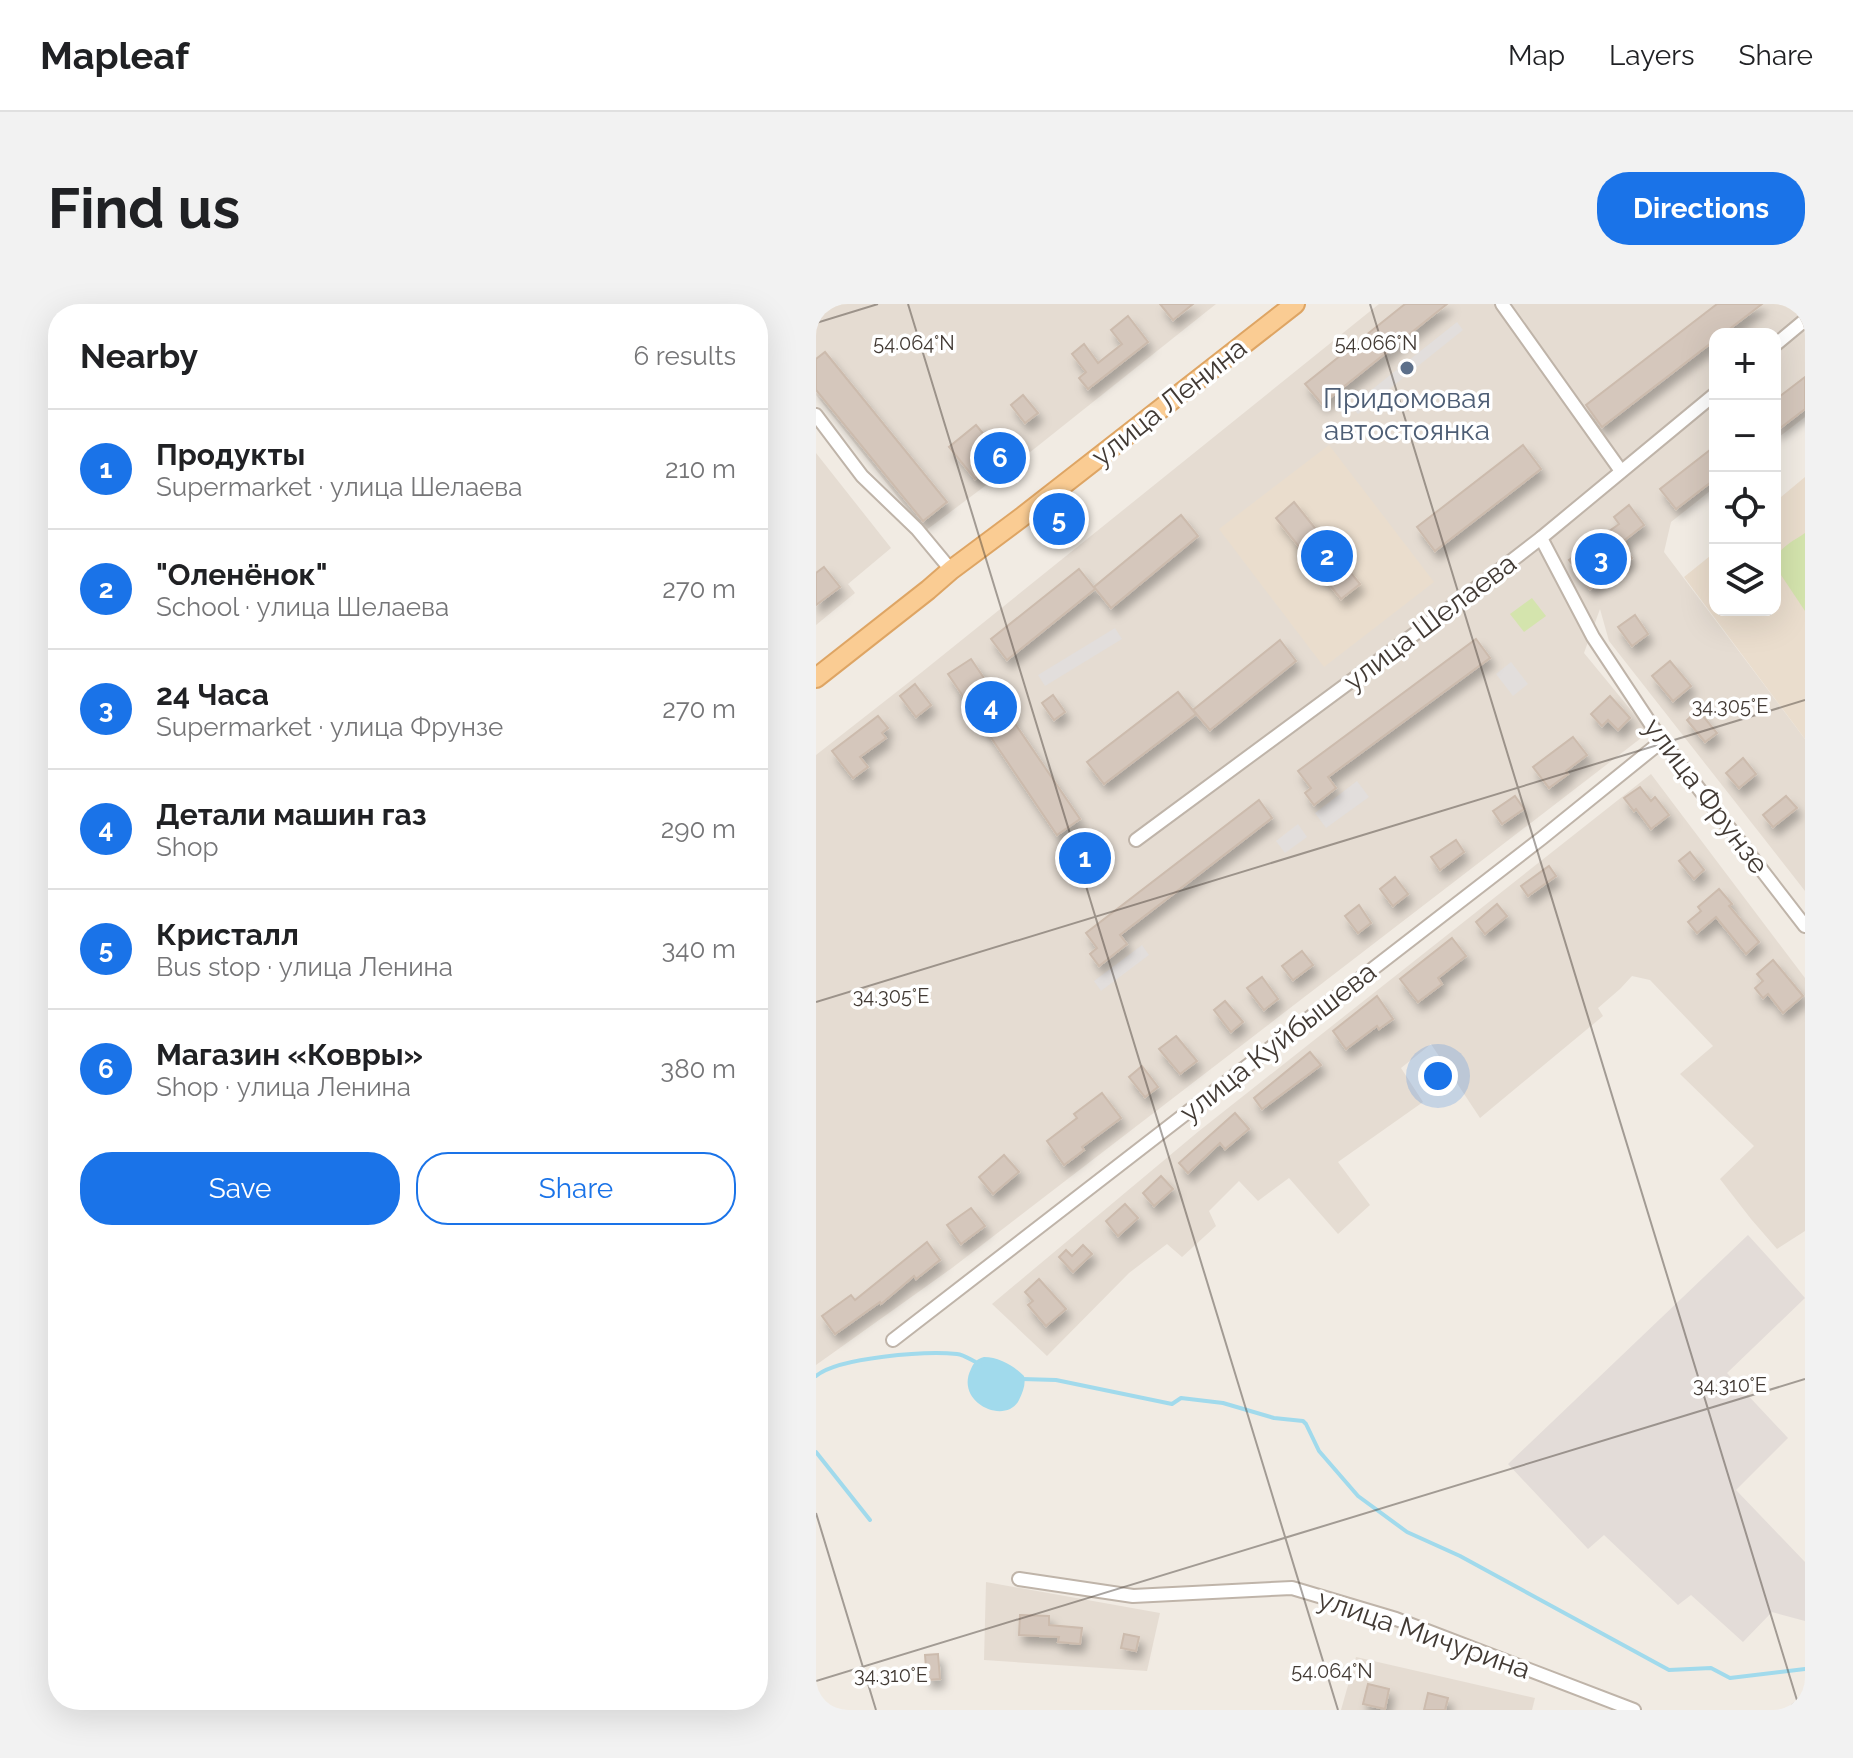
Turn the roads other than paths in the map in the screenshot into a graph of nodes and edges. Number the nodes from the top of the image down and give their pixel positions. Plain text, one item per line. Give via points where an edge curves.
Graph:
1 (1295, 304) edge
2 (1502, 304) edge
3 (1805, 320) edge
4 (1781, 340) edge
5 (1709, 399) edge
6 (816, 415) edge
7 (1621, 471) junction
8 (1541, 538) junction
9 (951, 570) junction
10 (816, 678) edge
11 (1662, 741) junction
12 (1136, 840) dead end
13 (1805, 926) edge
14 (893, 1340) dead end
15 (1019, 1579) dead end
16 (1634, 1710) edge

1 - 9 main road, улица Ленина
2 - 7 street
3 - 4 street
5 - 7 street, улица Шелаева
6 - 9 street via 862,476
7 - 8 street, улица Шелаева
8 - 11 street, улица Фрунзе via 1593,637
8 - 12 street, улица Шелаева
9 - 10 main road, улица Ленина
11 - 13 street, улица Фрунзе
11 - 14 street, улица Куйбышева
15 - 16 street, улица Мичурина via 1133,1596 1292,1588 1396,1619

